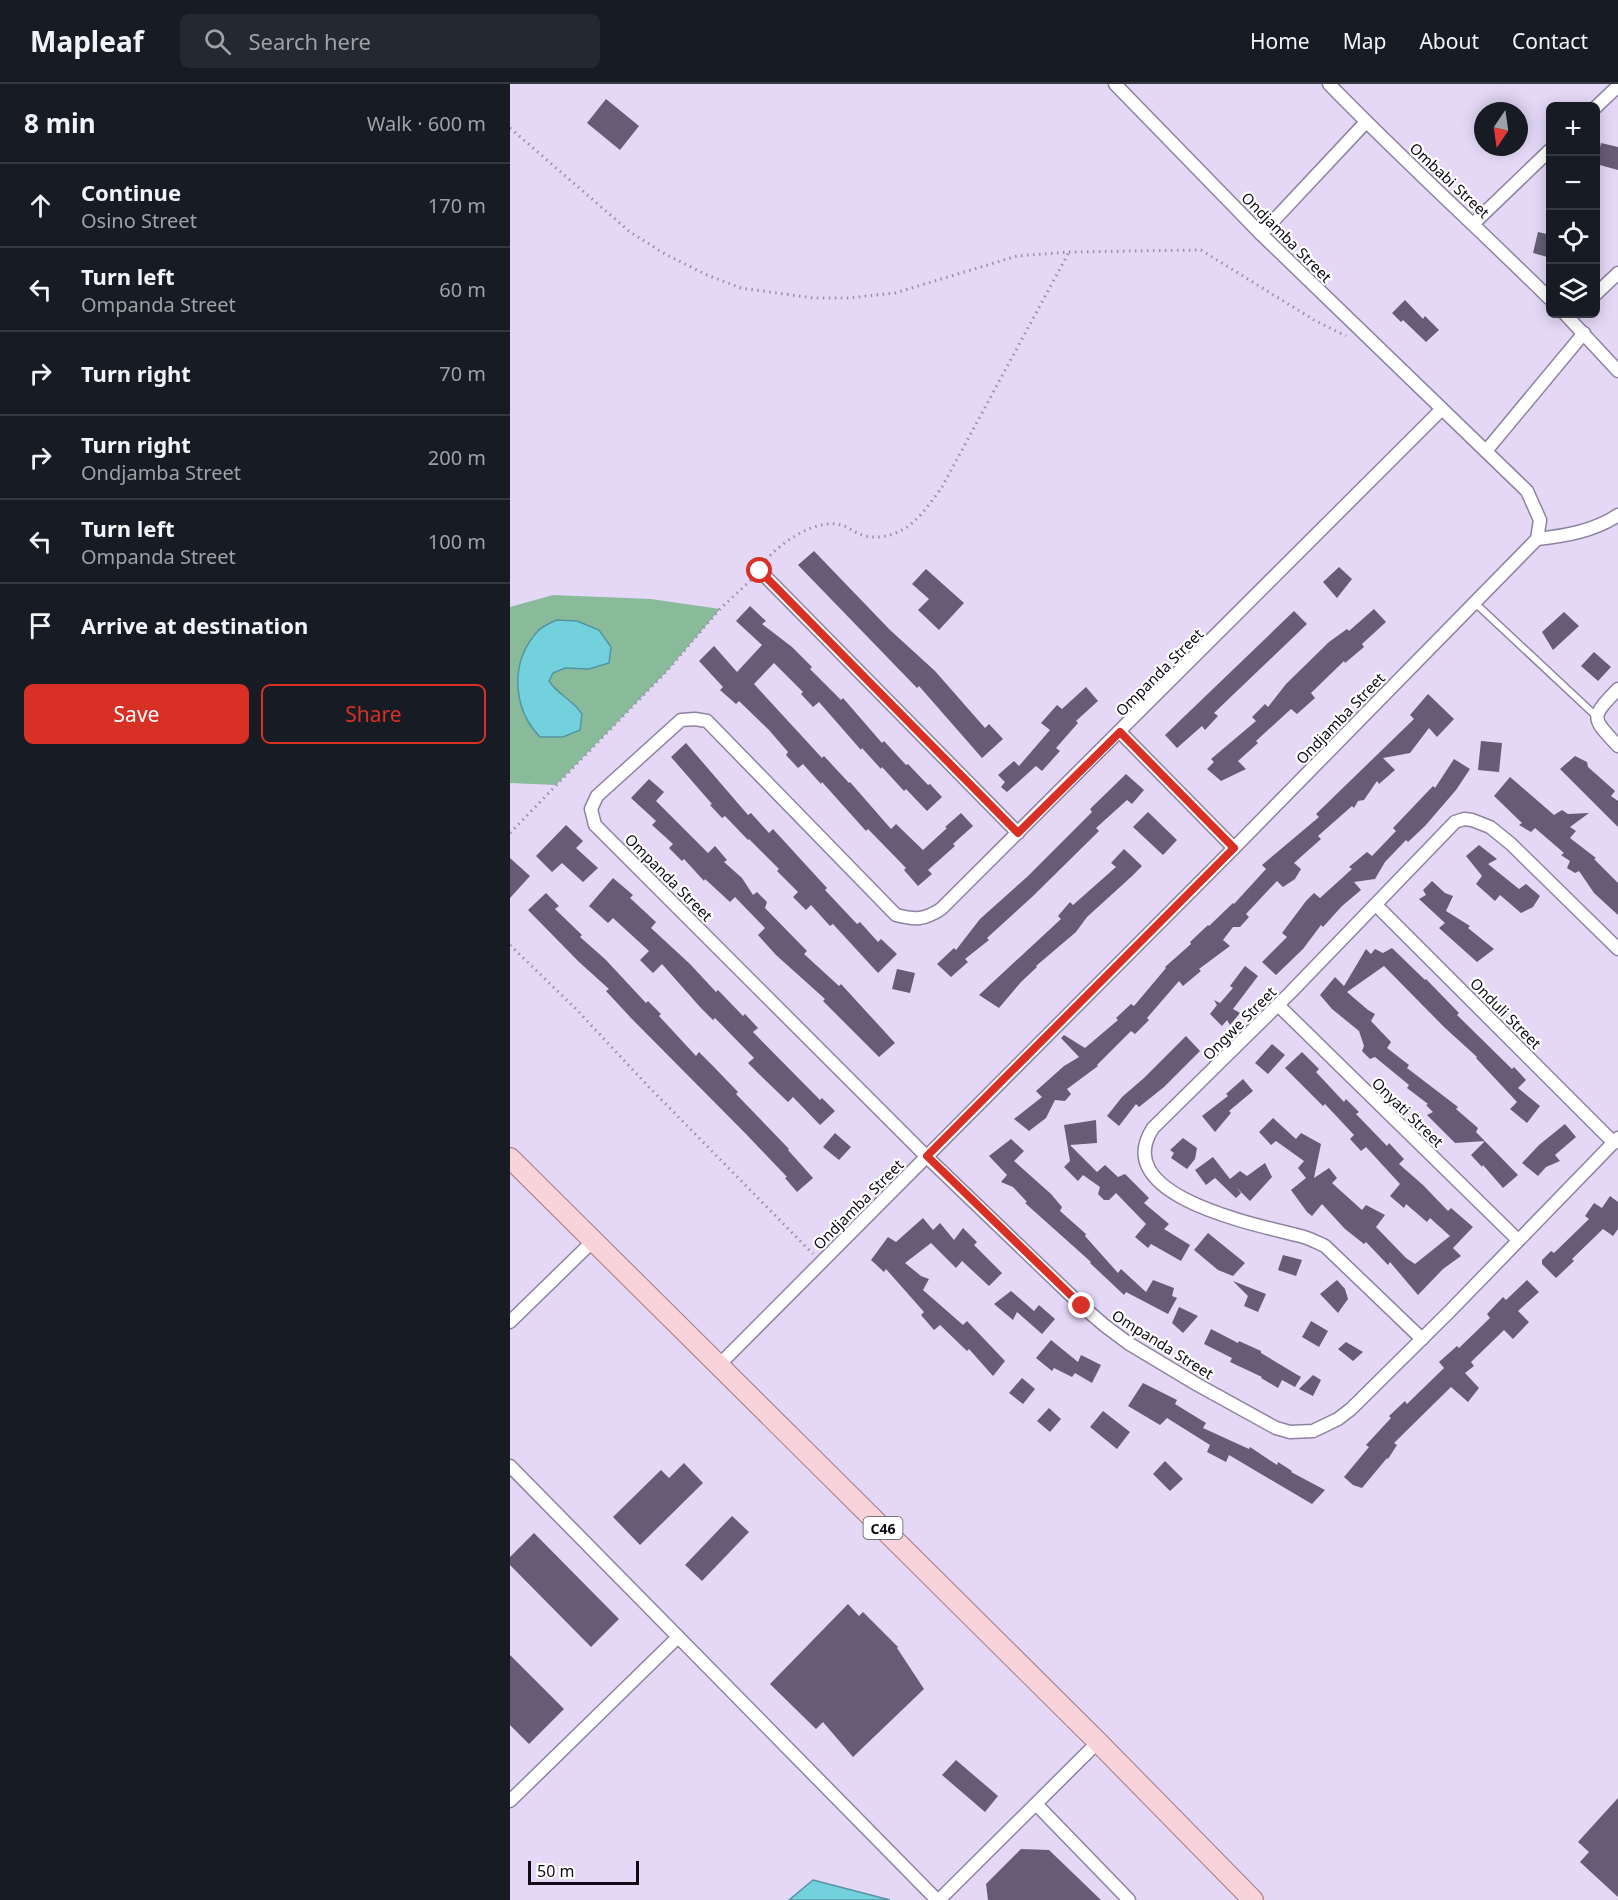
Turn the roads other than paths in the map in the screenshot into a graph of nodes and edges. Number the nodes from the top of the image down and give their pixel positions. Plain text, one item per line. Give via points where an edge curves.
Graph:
1 (1115, 84) edge
2 (1329, 84) edge
3 (1618, 86) edge
4 (1600, 103) edge
5 (1366, 122) junction
6 (1546, 155) edge
7 (1474, 223) junction
8 (1261, 234) junction
9 (1618, 273) edge
10 (1600, 290) edge
11 (1546, 294) edge
12 (1572, 318) edge
13 (1584, 333) junction
14 (1618, 371) edge
15 (1442, 409) junction
16 (1486, 451) junction
17 (1618, 515) edge
18 (1537, 539) junction
19 (760, 571) road end
20 (1474, 602) junction
21 (1618, 689) edge
22 (1596, 716) junction
23 (1120, 732) junction
24 (1618, 746) edge
25 (1018, 833) junction
26 (1234, 848) junction
27 (1376, 905) junction
28 (1618, 950) edge
29 (1278, 1005) junction
30 (1616, 1140) edge
31 (927, 1156) junction
32 (510, 1158) edge
33 (594, 1240) junction
34 (1518, 1240) junction
35 (510, 1322) edge
36 (1422, 1339) junction
37 (719, 1365) junction
38 (510, 1466) edge
39 (678, 1637) junction
40 (1098, 1742) junction
41 (510, 1801) edge
42 (1036, 1804) junction
43 (938, 1900) edge
44 (1129, 1900) edge
45 (1253, 1900) edge

1 - 8 street, Ondjamba Street
2 - 5 street, Ombabi Street
3 - 4 street
5 - 7 street, Ombabi Street
5 - 8 street
6 - 7 street
7 - 11 street, Ombabi Street
8 - 15 street, Ondjamba Street
9 - 10 street
12 - 13 street
13 - 14 street
13 - 16 street
15 - 16 street, Ondjamba Street
15 - 23 street, Ompanda Street
16 - 18 street, Ondjamba Street via 1527,491 1540,520
17 - 18 street via 1577,532
18 - 20 street, Ondjamba Street
19 - 25 street
20 - 22 lane
20 - 26 street, Ondjamba Street
21 - 22 street
22 - 24 street
23 - 25 street, Ompanda Street
23 - 26 street
25 - 31 street, Ompanda Street via 940,909 928,917 912,919 897,915 707,721 694,719 681,720 597,796 591,809 596,825
26 - 31 street, Ondjamba Street
27 - 28 street, Ongwe Street via 1455,822 1472,820 1490,827 1511,844
27 - 29 street, Ongwe Street
27 - 30 street, Onduli Street
29 - 34 street, Onyati Street
29 - 36 street, Ongwe Street via 1153,1128 1147,1137 1145,1159 1149,1169 1176,1196 1252,1225 1306,1237 1325,1246
30 - 34 street, Ompanda Street
31 - 36 street, Ompanda Street via 1104,1325 1198,1385 1276,1428 1313,1431 1338,1419
31 - 37 street, Ondjamba Street
32 - 33 main road, C46
33 - 35 street
33 - 37 main road, C46
34 - 36 street, Ompanda Street
37 - 40 main road, C46
38 - 39 street
39 - 41 street
39 - 43 street
40 - 42 street
40 - 45 main road, C46
42 - 43 street
42 - 44 street

